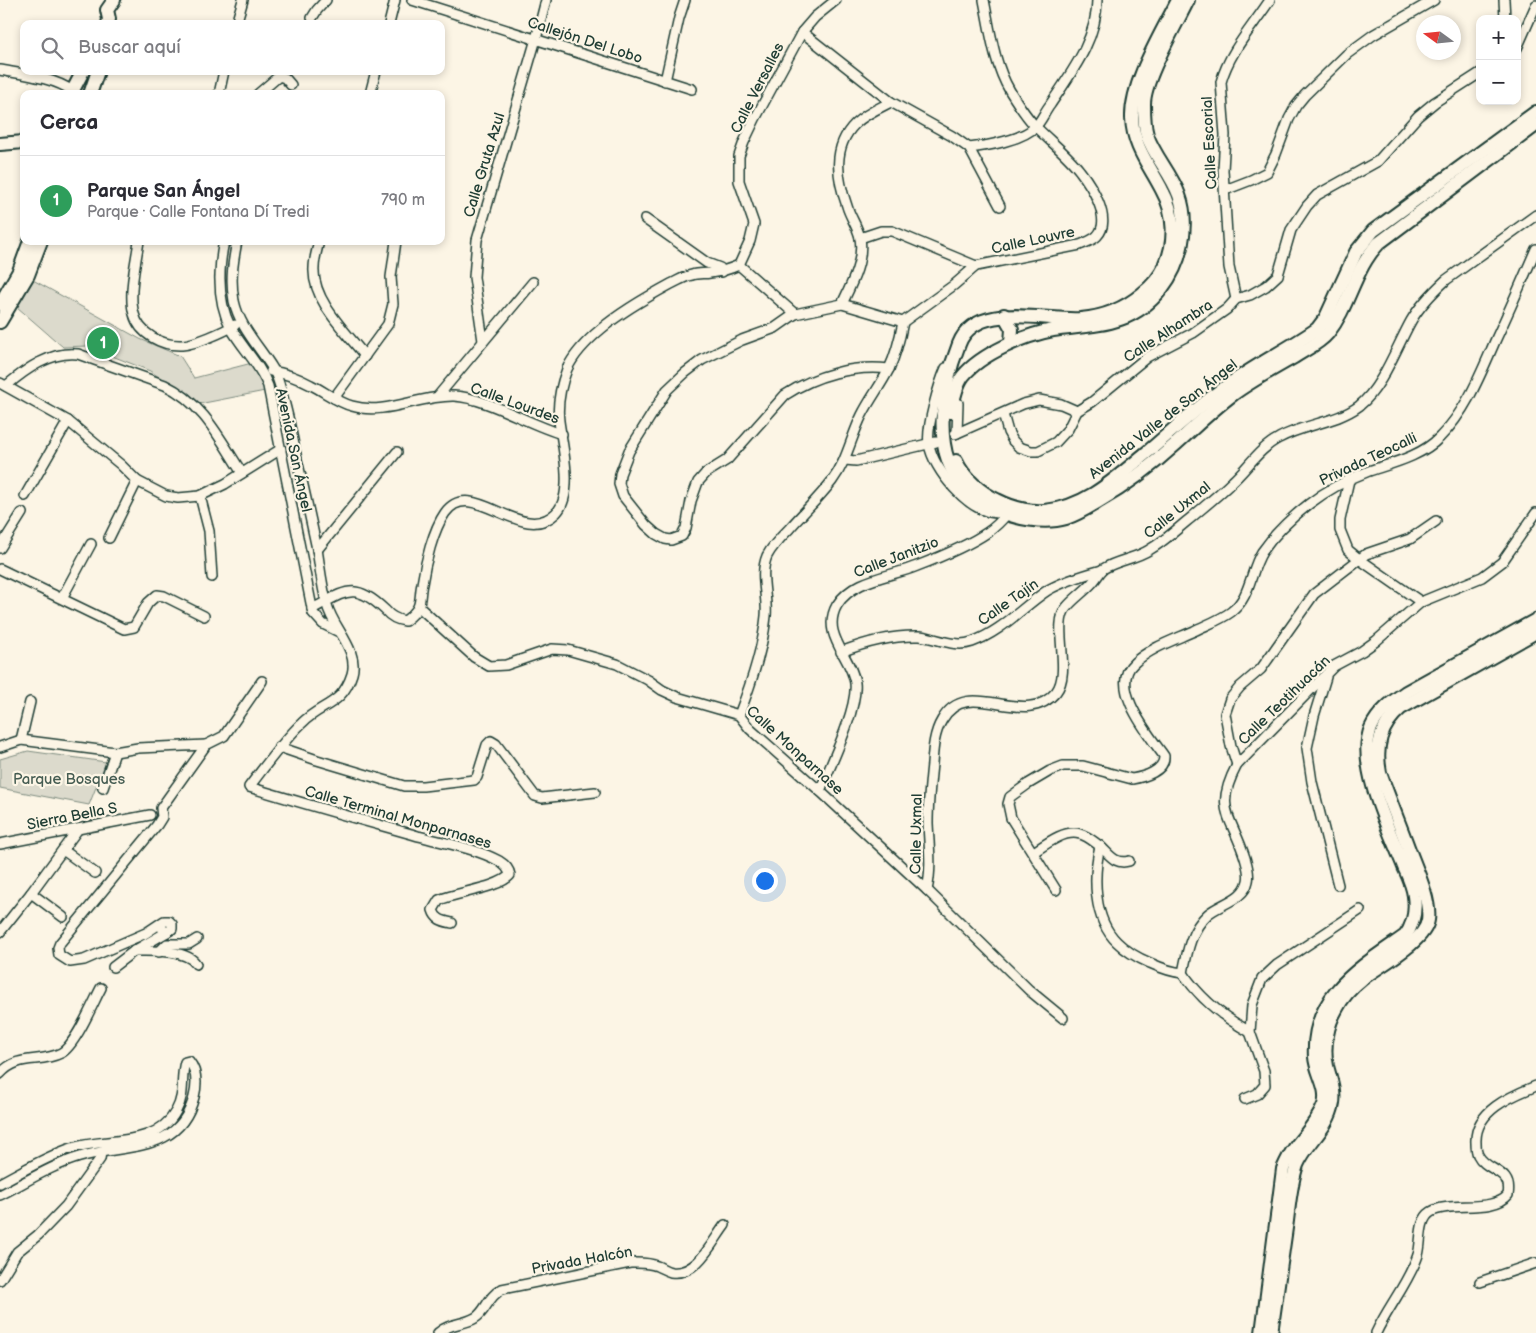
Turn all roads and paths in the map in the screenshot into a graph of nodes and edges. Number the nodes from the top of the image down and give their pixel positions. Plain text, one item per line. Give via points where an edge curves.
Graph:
1 (120, 0) edge
2 (243, 0) edge
3 (326, 0) edge
4 (396, 0) edge
5 (412, 0) edge
6 (546, 0) edge
7 (686, 0) edge
8 (836, 0) edge
9 (984, 0) edge
10 (1097, 0) edge
11 (1171, 0) edge
12 (1178, 0) edge
13 (1188, 0) edge
14 (1270, 0) edge
15 (1434, 0) edge
16 (1504, 0) edge
17 (111, 3) edge
18 (1536, 5) edge
19 (1505, 15) edge
20 (1170, 17) junction
21 (312, 18) dead end
22 (105, 20) edge
23 (109, 20) edge
24 (114, 20) edge
25 (237, 20) edge
26 (390, 20) edge
27 (802, 32) junction
28 (536, 39) junction
29 (1521, 39) edge
30 (0, 70) edge
31 (20, 74) edge
32 (22, 75) edge
33 (97, 75) edge
34 (223, 75) edge
35 (375, 75) edge
36 (1476, 76) edge
37 (665, 80) junction
38 (291, 85) dead end
39 (77, 86) edge
40 (692, 89) dead end
41 (91, 90) edge
42 (219, 90) edge
43 (263, 90) edge
44 (371, 90) edge
45 (891, 102) junction
46 (1536, 112) edge
47 (1536, 125) edge
48 (1036, 127) junction
49 (20, 143) edge
50 (0, 144) edge
51 (969, 148) junction
52 (1225, 190) junction
53 (1000, 206) dead end
54 (1536, 216) edge
55 (645, 219) dead end
56 (860, 238) junction
57 (29, 245) edge
58 (39, 245) edge
59 (139, 245) edge
60 (223, 245) edge
61 (237, 245) edge
62 (318, 245) edge
63 (395, 245) edge
64 (1536, 249) edge
65 (739, 265) junction
66 (976, 266) junction
67 (722, 272) junction
68 (533, 282) dead end
69 (1236, 299) junction
70 (0, 304) edge
71 (842, 304) junction
72 (796, 314) junction
73 (1004, 315) junction
74 (0, 322) edge
75 (240, 322) junction
76 (903, 322) junction
77 (231, 327) junction
78 (483, 341) junction
79 (959, 342) junction
80 (1011, 343) junction
81 (365, 356) junction
82 (981, 360) junction
83 (259, 368) junction
84 (889, 369) junction
85 (275, 371) junction
86 (3, 385) edge
87 (438, 396) junction
88 (334, 398) junction
89 (1077, 410) junction
90 (1003, 414) junction
91 (68, 421) junction
92 (562, 434) junction
93 (933, 443) junction
94 (281, 449) junction
95 (397, 452) dead end
96 (1156, 453) junction
97 (845, 460) junction
98 (242, 474) junction
99 (1349, 480) junction
100 (137, 481) junction
101 (25, 496) dead end
102 (200, 496) junction
103 (22, 512) dead end
104 (1536, 512) edge
105 (1006, 513) junction
106 (1436, 521) dead end
107 (109, 538) dead end
108 (91, 544) dead end
109 (0, 548) edge
110 (317, 550) junction
111 (1359, 559) junction
112 (0, 568) edge
113 (1102, 570) junction
114 (212, 577) dead end
115 (62, 598) junction
116 (326, 602) junction
117 (1421, 602) junction
118 (419, 607) junction
119 (312, 609) junction
120 (204, 616) dead end
121 (1536, 620) edge
122 (339, 632) junction
123 (1536, 632) edge
124 (1513, 638) junction
125 (841, 652) junction
126 (1326, 676) junction
127 (262, 681) dead end
128 (30, 702) dead end
129 (739, 715) junction
130 (21, 740) junction
131 (206, 745) junction
132 (0, 747) edge
133 (279, 747) junction
134 (115, 752) junction
135 (1237, 765) junction
136 (249, 787) joint
137 (103, 788) dead end
138 (820, 791) junction
139 (595, 792) dead end
140 (150, 815) dead end
141 (78, 829) junction
142 (0, 844) edge
143 (1100, 846) junction
144 (62, 850) junction
145 (1034, 852) junction
146 (1129, 861) dead end
147 (95, 873) dead end
148 (1338, 885) dead end
149 (927, 890) junction
150 (1056, 890) dead end
151 (31, 893) junction
152 (1360, 910) dead end
153 (63, 917) dead end
154 (452, 923) dead end
155 (0, 932) edge
156 (197, 939) dead end
157 (134, 951) junction
158 (159, 952) junction
159 (196, 964) dead end
160 (113, 967) dead end
161 (1183, 973) junction
162 (101, 988) dead end
163 (1063, 1018) dead end
164 (1250, 1032) junction
165 (0, 1074) edge
166 (1536, 1086) edge
167 (1246, 1100) dead end
168 (101, 1152) junction
169 (0, 1183) edge
170 (0, 1195) edge
171 (725, 1225) dead end
172 (1279, 1244) junction
173 (1536, 1263) edge
174 (0, 1280) edge
175 (1480, 1282) dead end
176 (438, 1333) edge
177 (1262, 1333) edge
178 (1271, 1333) edge
179 (1376, 1333) edge

1 - 24 street
2 - 25 street
3 - 21 street
4 - 26 street
5 - 28 street, Callejón Del Lobo
6 - 28 street, Calle Gruta Azul
7 - 37 street
8 - 27 street, Calle Versalles via 815,16
9 - 48 street, Calle Louvre via 1005,82
10 - 48 street via 1091,36
11 - 20 street
12 - 20 street
13 - 80 street, Avenida Valle de San Ángel via 1157,64 1144,102 1146,133 1182,205 1183,232 1170,277 1154,298 1116,321 1051,331
14 - 52 street, Calle Escorial via 1223,73
15 - 52 street via 1347,54 1296,106 1267,172
16 - 19 street
17 - 22 street
17 - 23 street
18 - 29 street
20 - 73 street via 1139,83 1132,113 1139,150 1163,191 1172,218 1172,244 1164,269 1135,300 1107,315 1073,319
27 - 45 street
27 - 65 street, Calle Versalles via 739,156 739,181 754,224
28 - 37 street, Callejón Del Lobo
28 - 78 street, Calle Gruta Azul via 478,240 474,277
30 - 31 street
32 - 39 street via 68,87
33 - 41 street
34 - 42 street
35 - 44 street
36 - 69 street, Calle Alhambra via 1429,106 1378,161 1317,195 1292,230 1278,274 1258,291
37 - 40 street, Callejón Del Lobo
38 - 43 street via 280,76
45 - 51 street
45 - 56 street via 855,124 839,148 837,162 841,186
46 - 96 street, Avenida Valle de San Ángel via 1374,231 1356,252 1326,317 1316,329 1222,389
47 - 96 street, Avenida Valle de San Ángel via 1379,243 1365,259 1334,325 1318,344 1233,394
48 - 51 street via 996,144
48 - 66 street, Calle Louvre via 1080,171 1098,202 1103,216 1102,226 1098,235 1080,245
49 - 50 street
51 - 53 street
52 - 69 street, Calle Escorial via 1228,266
54 - 113 street, Calle Uxmal via 1433,292 1410,323 1377,384 1359,406 1346,414 1279,438 1204,508 1150,549
55 - 67 street
56 - 66 street via 892,231
56 - 71 street via 858,266
57 - 70 street via 19,271
58 - 74 street via 28,275
59 - 77 street via 132,300 138,324 146,333 170,345 183,345
60 - 77 street, Avenida San Ángel via 219,277
61 - 75 street, Avenida San Ángel via 232,285
62 - 81 street via 314,268 317,290
63 - 81 street via 391,315 384,332
64 - 99 street, Privada Teocalli via 1473,389 1447,430 1434,443 1415,454
65 - 67 street
65 - 72 street
66 - 76 street, Calle Louvre
67 - 92 street via 691,275 650,295 590,340 573,360 563,382 559,412
68 - 78 street
69 - 89 street, Calle Alhambra via 1194,332 1147,357 1092,402
71 - 72 street
71 - 76 street
72 - 84 street via 775,328 718,351 685,373 667,390 651,414 629,451 619,484 623,496 656,534 671,540 682,536 698,482 727,460 785,395 831,374 861,368
73 - 79 street via 981,322 966,332
73 - 80 street via 1012,329
75 - 77 street
75 - 85 street, Avenida San Ángel
76 - 84 street
77 - 83 street, Avenida San Ángel
78 - 87 street
79 - 93 street via 936,397 929,432
79 - 105 street, Avenida Valle de San Ángel via 942,423 946,454 959,482 980,500
80 - 82 street, Avenida Valle de San Ángel
81 - 88 street
82 - 90 street via 961,393 956,433
82 - 96 street, Avenida Valle de San Ángel via 958,385 952,409 951,438 958,465 976,486 993,498 1034,512 1064,507 1080,502
83 - 85 street, Calle Lourdes
83 - 94 street, Avenida San Ángel via 268,386
84 - 97 street via 862,414
85 - 88 street, Calle Lourdes
85 - 110 street, Avenida San Ángel
86 - 91 street
86 - 98 street via 47,359 69,353 165,385 190,399 201,410
87 - 88 street, Calle Lourdes via 377,408 351,406
87 - 92 street, Calle Lourdes via 468,398
89 - 90 street via 1039,400
89 - 90 street via 1064,435 1038,451 1026,450 1013,441
91 - 100 street
91 - 101 street
92 - 118 street via 566,484 560,508 548,519 528,522 512,519 476,503 452,506 443,516 431,547
93 - 97 street via 856,461
93 - 105 street via 943,474 955,489 970,503 988,512
94 - 98 street
94 - 119 street, Avenida San Ángel
95 - 110 street
96 - 105 street, Avenida Valle de San Ángel via 1114,493 1066,518 1037,520
97 - 129 street via 832,482 768,554 764,565 766,618
98 - 102 street
99 - 111 street via 1340,530 1348,550
99 - 145 street, Privada Teocalli via 1311,502 1284,525 1262,553 1243,599 1230,612 1155,649 1133,663 1127,672 1125,683 1133,708 1164,756 1158,769 1132,779 1083,766 1063,766 1050,770 1010,797 1011,818
100 - 102 street via 166,496
100 - 107 street
102 - 114 street via 209,531
103 - 109 street
104 - 117 street, Calle Teotihuacán via 1506,557 1493,569 1482,577
105 - 125 street, Calle Janitzio via 989,532 916,566 850,590 836,607 833,619 836,642
106 - 111 street via 1410,539
108 - 115 street
110 - 116 street, Avenida San Ángel
111 - 117 street
111 - 135 street via 1314,594 1261,669 1230,699 1225,714
112 - 115 street
113 - 125 street, Calle Tajín via 1047,591 1007,624 970,643 900,636
113 - 149 street, Calle Uxmal via 1062,616 1061,680 1052,696 1023,708 965,701 946,712 933,753
115 - 120 street via 129,629 136,625 148,603 157,595
116 - 118 street via 337,595 360,592 372,597 396,619 405,620
116 - 119 street
116 - 122 street, Avenida San Ángel
117 - 126 street, Calle Teotihuacán via 1376,641 1334,666
118 - 129 street, Calle Monparnase via 474,657 489,666 506,665 552,649 568,650 617,664 677,697
119 - 122 street, Avenida San Ángel via 318,620
121 - 124 street
122 - 133 street, Avenida San Ángel via 352,655 353,672 348,685 340,697 306,719
123 - 124 street
124 - 172 street via 1401,708 1385,725 1380,737 1377,759 1380,773 1419,876 1428,921 1414,941 1360,981 1336,1009 1326,1053 1333,1104 1322,1130 1297,1165
125 - 138 street, Calle Janitzio via 855,683 854,691 842,739
126 - 135 street, Calle Teotihuacán
126 - 148 street via 1307,748 1312,782
127 - 131 street via 224,736
128 - 130 street
129 - 138 street, Calle Monparnase via 750,729
130 - 132 street
130 - 134 street
131 - 134 street
131 - 157 street via 161,808 162,817 157,825 58,948 59,955 70,962 84,960 165,928
133 - 136 street, Avenida San Ángel
133 - 139 street via 404,786 423,786 474,780 491,742 496,744 535,796
134 - 137 street
135 - 161 street via 1228,782 1225,801 1248,871 1248,880 1235,899 1209,913 1202,921 1187,951
136 - 154 street, Calle Terminal Monparnases via 342,816 468,849 506,866 510,875 502,881 439,900 433,910 435,916
138 - 149 street, Calle Monparnase
140 - 141 street, Sierra Bella S
141 - 142 street, Sierra Bella S
141 - 144 street
143 - 145 street via 1075,833 1057,838
143 - 146 street via 1116,860 1122,863
143 - 161 street via 1096,883 1106,927 1116,942 1129,951 1162,968
144 - 147 street
144 - 151 street
145 - 150 street, Privada Teocalli
149 - 163 street, Calle Monparnase via 1029,990
151 - 153 street
151 - 155 street
152 - 164 street via 1277,964 1262,979 1252,1005
156 - 158 street via 189,944 167,944
157 - 158 street
157 - 160 street
158 - 159 street via 183,955
161 - 164 street via 1194,990 1230,1022
162 - 165 street via 65,1050 14,1063
164 - 167 street via 1264,1071 1265,1085
166 - 179 street via 1497,1105 1479,1124 1476,1132 1478,1156 1506,1179 1510,1185 1508,1195 1500,1201 1437,1209 1424,1219 1415,1264
168 - 169 street via 146,1145 175,1130 188,1112 196,1090 196,1076 189,1061 184,1066 184,1086 179,1104 171,1118 158,1130 134,1138 74,1147
168 - 170 street via 67,1161
168 - 174 street via 100,1159 66,1206 17,1252
171 - 176 street, Privada Halcón via 699,1260 681,1272 646,1263 630,1263 502,1289 494,1293 476,1318 445,1327
172 - 177 street
172 - 178 street
173 - 175 street

